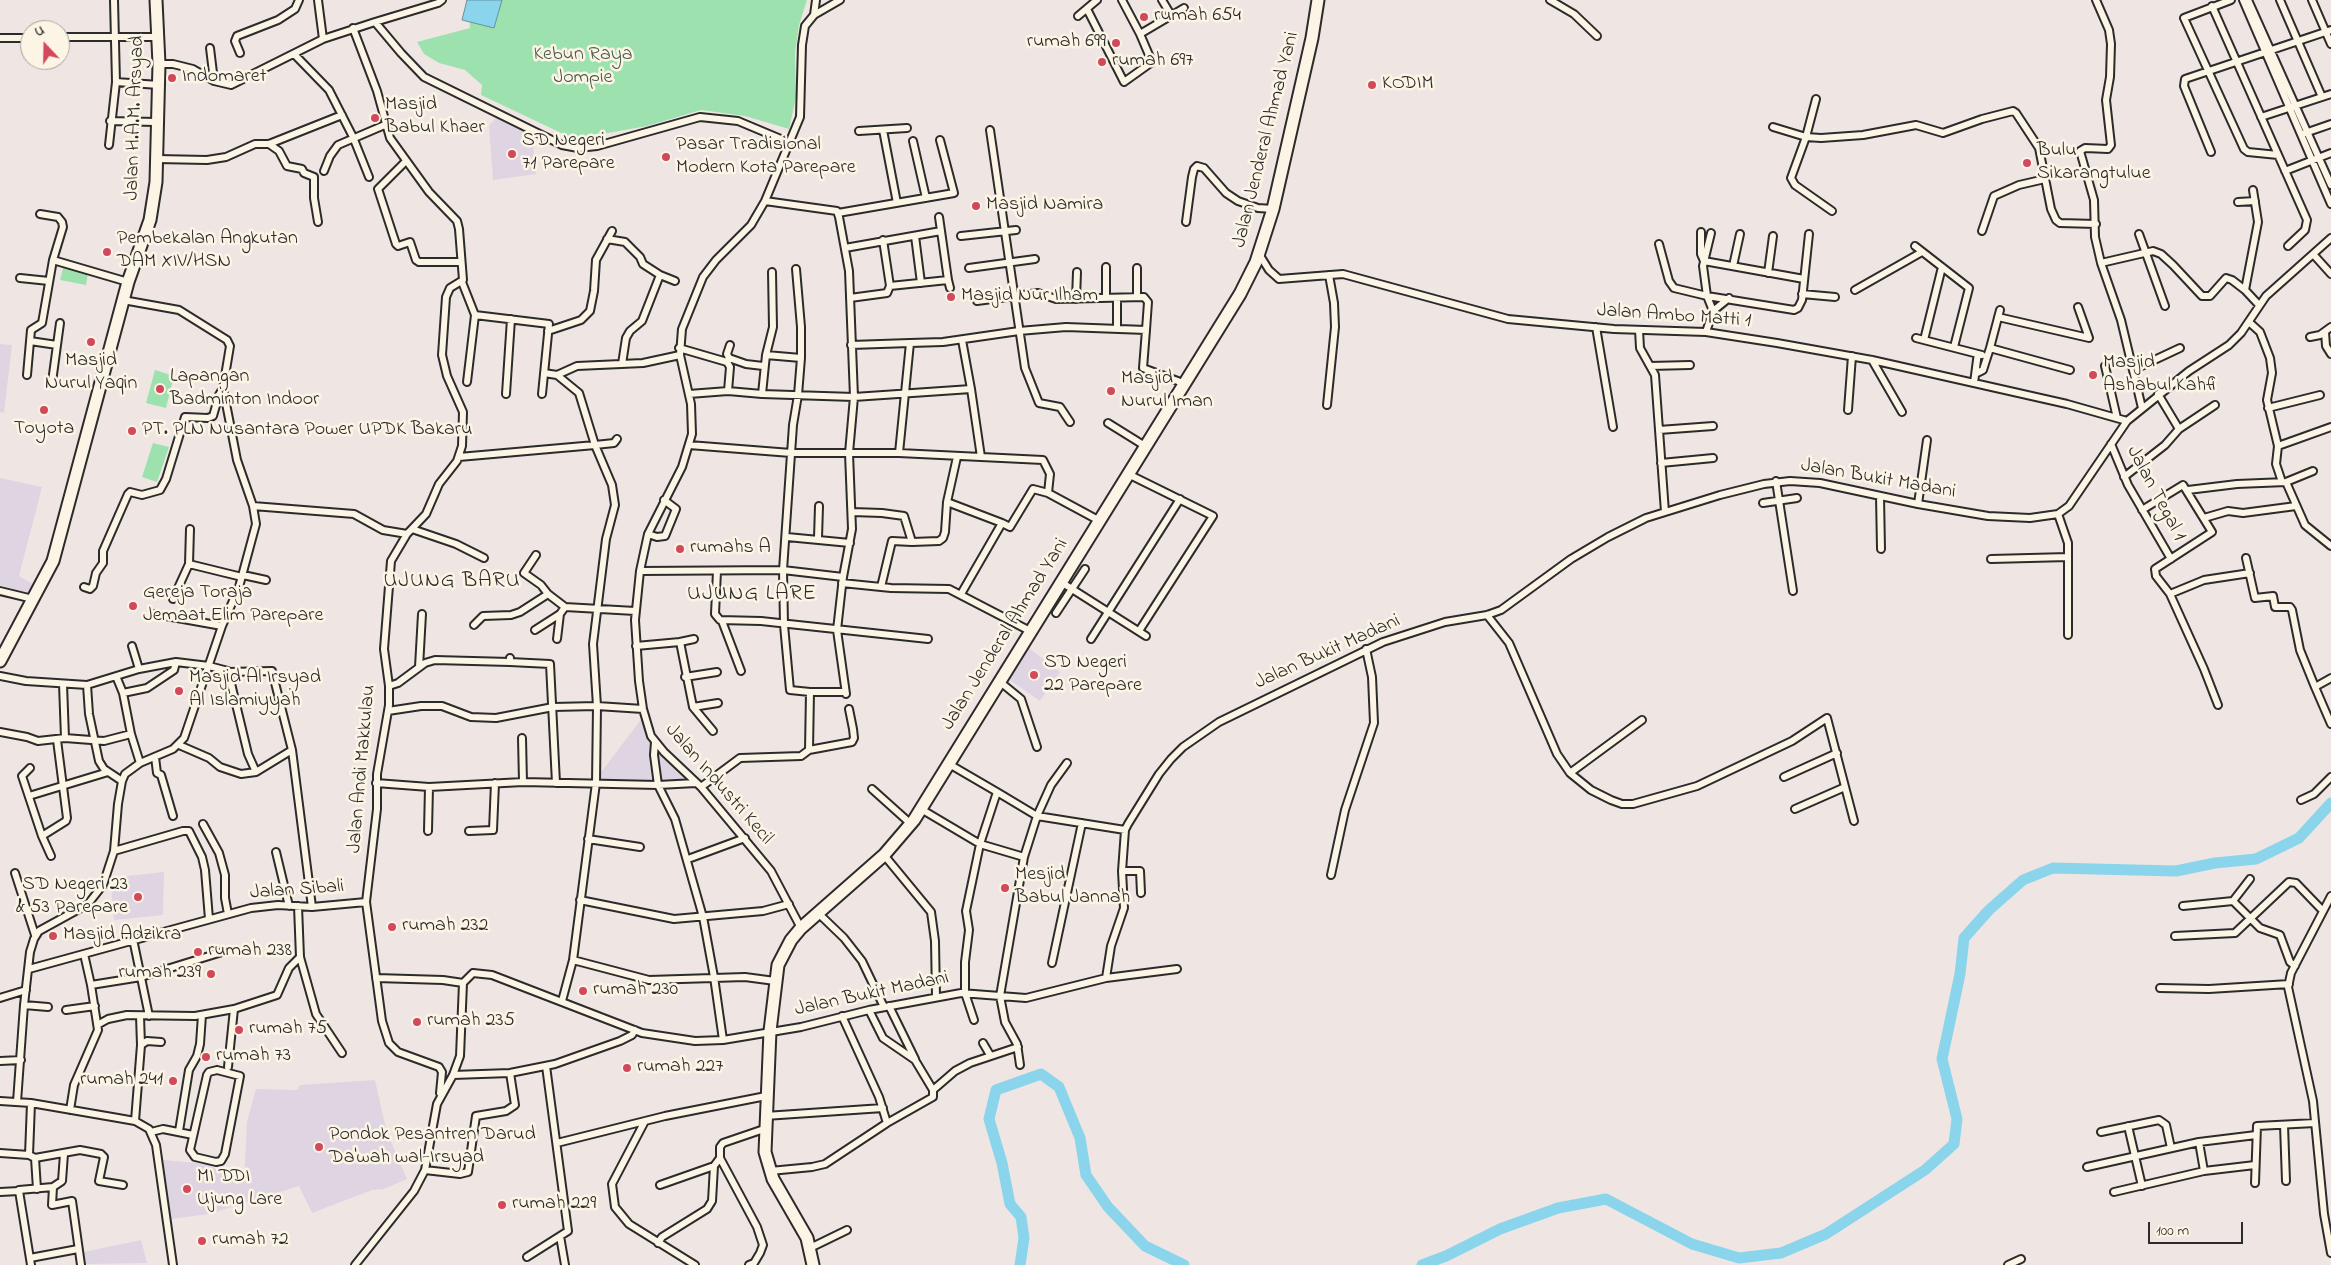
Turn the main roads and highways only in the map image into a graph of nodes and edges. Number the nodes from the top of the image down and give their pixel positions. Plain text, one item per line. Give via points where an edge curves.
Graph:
1 (156, 0) edge
2 (1318, 0) edge
3 (0, 661) edge
4 (813, 1265) edge

1 - 3 highway, Jalan H.A.M. Arsyad via 160,37 159,85 156,182 150,220 128,282 53,561
2 - 4 highway, Jalan Jenderal Ahmad Yani via 1273,209 1259,254 1240,294 911,824 884,855 817,912 784,951 775,982 770,1031 765,1152 770,1171 803,1229

